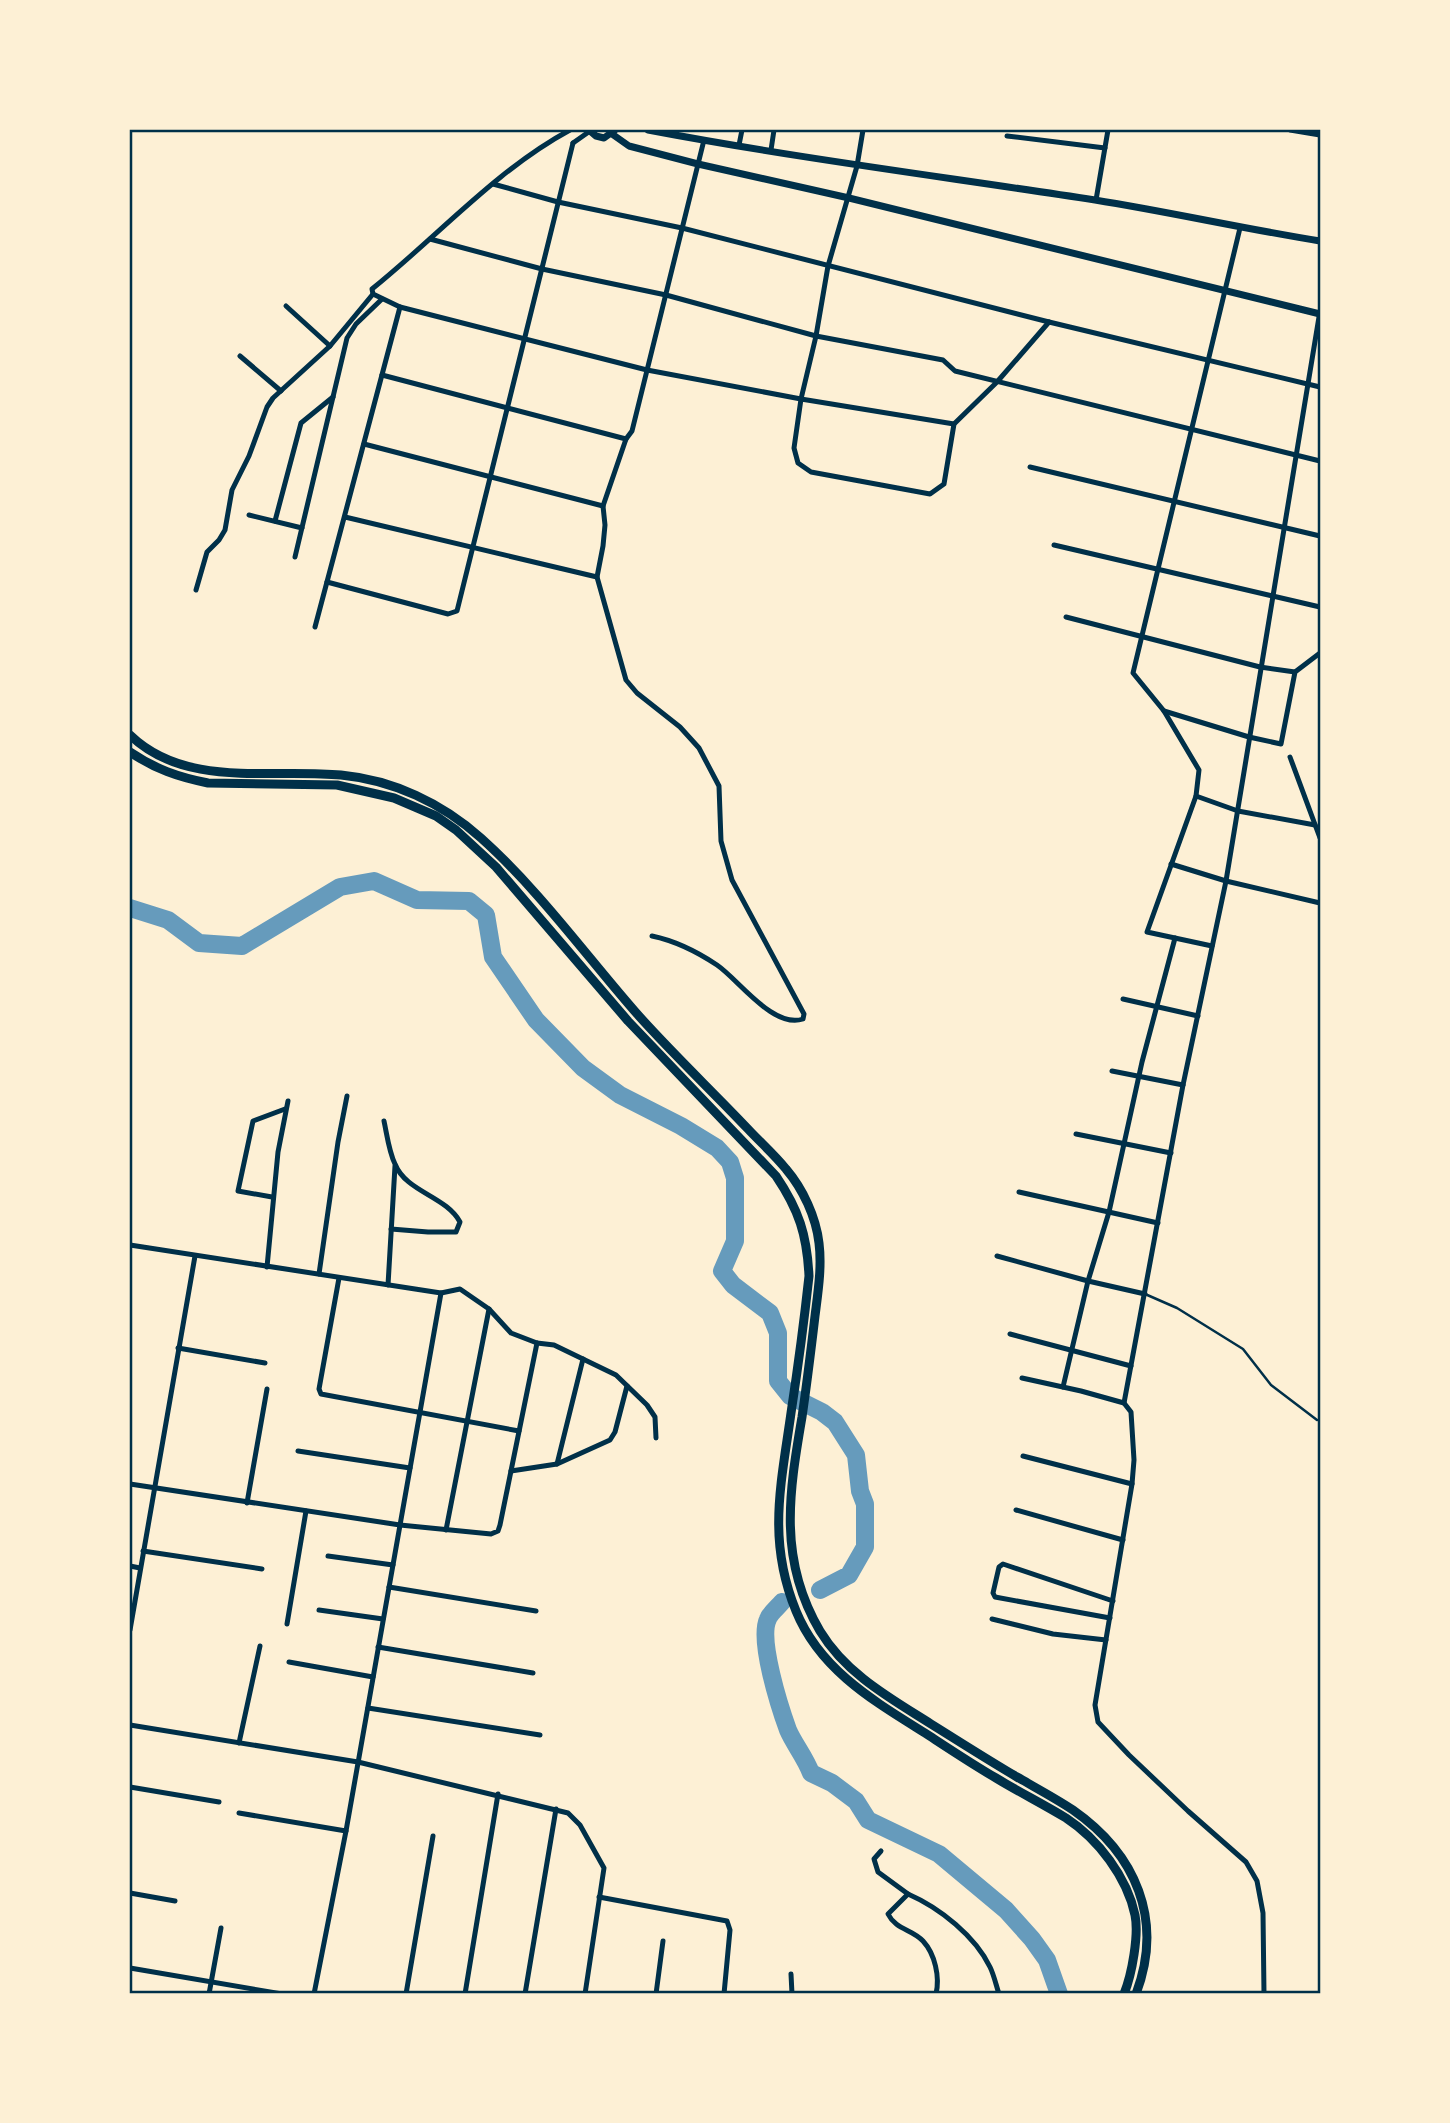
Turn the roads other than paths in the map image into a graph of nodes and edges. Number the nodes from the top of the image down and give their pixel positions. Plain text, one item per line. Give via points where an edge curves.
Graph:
1 (569, 130) edge
2 (589, 130) edge
3 (648, 130) edge
4 (742, 130) edge
5 (774, 130) edge
6 (863, 130) edge
7 (1108, 130) edge
8 (1290, 130) edge
9 (613, 132) edge
10 (674, 132) edge
11 (1007, 135) dead end
12 (1321, 135) edge
13 (704, 140) junction
14 (573, 143) junction
15 (739, 145) junction
16 (1105, 148) junction
17 (771, 150) junction
18 (698, 164) junction
19 (857, 166) junction
20 (493, 184) junction
21 (849, 198) junction
22 (1096, 201) junction
23 (558, 202) junction
24 (682, 228) junction
25 (1240, 228) junction
26 (430, 239) junction
27 (1321, 241) edge
28 (828, 266) junction
29 (542, 269) junction
30 (1224, 291) junction
31 (372, 293) junction
32 (666, 295) junction
33 (382, 299) junction
34 (286, 306) dead end
35 (400, 307) junction
36 (1320, 313) edge
37 (1049, 322) junction
38 (816, 336) junction
39 (524, 339) junction
40 (330, 346) junction
41 (240, 356) dead end
42 (1208, 361) junction
43 (647, 370) junction
44 (382, 375) junction
45 (997, 383) junction
46 (1309, 384) junction
47 (1321, 387) edge
48 (281, 391) junction
49 (333, 397) junction
50 (801, 399) junction
51 (507, 408) junction
52 (954, 424) junction
53 (1191, 429) junction
54 (626, 439) junction
55 (364, 444) junction
56 (1297, 455) junction
57 (1321, 461) edge
58 (1030, 467) dead end
59 (490, 477) junction
60 (1174, 501) junction
61 (603, 506) junction
62 (249, 515) dead end
63 (345, 517) junction
64 (275, 521) junction
65 (1285, 527) junction
66 (302, 528) junction
67 (1321, 536) edge
68 (1054, 545) dead end
69 (472, 547) junction
70 (295, 557) dead end
71 (1157, 569) junction
72 (597, 577) junction
73 (327, 582) junction
74 (196, 590) dead end
75 (1274, 596) junction
76 (1321, 607) edge
77 (1066, 617) dead end
78 (315, 627) dead end
79 (1141, 637) junction
80 (1321, 653) edge
81 (1260, 667) junction
82 (1294, 672) junction
83 (1164, 711) junction
84 (130, 735) edge
85 (1249, 737) junction
86 (130, 752) edge
87 (1290, 757) dead end
88 (1196, 796) junction
89 (1238, 811) junction
90 (1315, 825) junction
91 (1321, 838) edge
92 (1171, 864) junction
93 (1226, 881) junction
94 (1321, 904) edge
95 (652, 936) dead end
96 (1175, 939) junction
97 (1212, 946) junction
98 (1123, 999) dead end
99 (1157, 1007) junction
100 (1198, 1016) junction
101 (1112, 1071) dead end
102 (1140, 1077) junction
103 (1183, 1085) junction
104 (347, 1096) dead end
105 (288, 1101) dead end
106 (285, 1110) junction
107 (384, 1121) dead end
108 (1076, 1133) dead end
109 (1125, 1144) junction
110 (1171, 1153) junction
111 (395, 1165) junction
112 (1019, 1192) dead end
113 (272, 1197) junction
114 (1108, 1212) junction
115 (1158, 1223) junction
116 (391, 1229) junction
117 (130, 1245) edge
118 (195, 1256) junction
119 (997, 1256) dead end
120 (267, 1267) junction
121 (319, 1275) junction
122 (814, 1276) junction
123 (339, 1278) junction
124 (1088, 1281) junction
125 (388, 1285) junction
126 (441, 1293) junction
127 (1144, 1294) junction
128 (489, 1309) junction
129 (808, 1332) junction
130 (1010, 1334) dead end
131 (537, 1343) junction
132 (178, 1348) junction
133 (1072, 1350) junction
134 (583, 1359) junction
135 (265, 1363) dead end
136 (1131, 1366) junction
137 (1022, 1378) dead end
138 (626, 1386) junction
139 (1063, 1387) junction
140 (267, 1389) dead end
141 (1124, 1404) junction
142 (420, 1413) junction
143 (1317, 1420) dead end
144 (467, 1422) junction
145 (519, 1431) junction
146 (656, 1438) dead end
147 (298, 1451) dead end
148 (1023, 1456) dead end
149 (556, 1464) junction
150 (410, 1468) junction
151 (511, 1471) junction
152 (1132, 1484) junction
153 (130, 1485) edge
154 (154, 1489) junction
155 (247, 1503) junction
156 (1016, 1510) dead end
157 (306, 1511) junction
158 (400, 1525) junction
159 (446, 1530) junction
160 (1123, 1540) junction
161 (143, 1551) junction
162 (328, 1556) dead end
163 (393, 1565) junction
164 (130, 1566) edge
165 (140, 1568) junction
166 (262, 1569) dead end
167 (389, 1587) junction
168 (1113, 1601) junction
169 (319, 1610) dead end
170 (536, 1611) dead end
171 (1110, 1618) junction
172 (383, 1619) junction
173 (992, 1619) dead end
174 (287, 1624) dead end
175 (130, 1630) edge
176 (1106, 1640) junction
177 (260, 1646) dead end
178 (378, 1647) junction
179 (289, 1662) dead end
180 (533, 1673) dead end
181 (373, 1677) junction
182 (368, 1708) junction
183 (130, 1725) edge
184 (540, 1735) dead end
185 (239, 1743) junction
186 (358, 1762) junction
187 (130, 1787) edge
188 (498, 1794) junction
189 (219, 1802) dead end
190 (556, 1809) junction
191 (239, 1813) dead end
192 (346, 1831) junction
193 (433, 1836) dead end
194 (881, 1851) dead end
195 (130, 1893) edge
196 (908, 1894) junction
197 (599, 1897) junction
198 (175, 1901) dead end
199 (221, 1928) dead end
200 (663, 1941) dead end
201 (130, 1968) edge
202 (791, 1974) dead end
203 (211, 1982) junction
204 (209, 1993) edge
205 (282, 1993) edge
206 (314, 1993) edge
207 (406, 1993) edge
208 (465, 1993) edge
209 (525, 1993) edge
210 (585, 1993) edge
211 (656, 1993) edge
212 (724, 1993) edge
213 (792, 1993) edge
214 (936, 1993) edge
215 (999, 1993) edge
216 (1125, 1993) edge
217 (1136, 1993) edge
218 (1264, 1993) edge

1 - 14 street
1 - 20 street
2 - 9 main road via 600,138
2 - 14 street
3 - 10 main road
4 - 15 street
5 - 17 street
6 - 19 street
7 - 16 street
8 - 12 street
9 - 18 main road via 629,146
10 - 13 main road
11 - 16 street
13 - 15 main road
13 - 18 street
14 - 23 street
15 - 17 main road
16 - 22 street
17 - 19 main road
18 - 21 main road
18 - 24 street
19 - 21 street
19 - 22 main road
20 - 23 street
20 - 26 street
21 - 28 street
21 - 30 main road
22 - 25 main road
23 - 24 street
23 - 29 street
24 - 28 street
24 - 32 street
25 - 27 main road
25 - 30 street
26 - 29 street
26 - 31 street
28 - 37 street
28 - 38 street
29 - 32 street
29 - 39 street
30 - 36 main road
30 - 42 street
31 - 33 street
31 - 40 street
32 - 38 street
32 - 43 street
33 - 35 street
33 - 49 street via 347,338
34 - 40 street
35 - 39 street
35 - 44 street
36 - 46 street
37 - 42 street
37 - 45 street
38 - 45 street via 943,360 955,372
38 - 50 street
39 - 43 street
39 - 51 street
40 - 48 street
41 - 48 street
42 - 46 street
42 - 53 street
43 - 50 street
43 - 54 street
44 - 51 street
44 - 55 street
45 - 52 street
45 - 53 street
46 - 47 street
46 - 56 street
48 - 74 street via 267,407 232,490 225,530 207,552
49 - 64 street via 301,423
49 - 66 street
50 - 52 street
50 - 52 street via 794,448 798,463 811,472 930,494 944,484
51 - 54 street
51 - 59 street
53 - 56 street
53 - 60 street
54 - 61 street
55 - 59 street
55 - 63 street
56 - 57 street
56 - 65 street
58 - 60 street
59 - 61 street
59 - 69 street
60 - 65 street
60 - 71 street
61 - 72 street via 605,525
62 - 64 street
63 - 69 street
63 - 73 street
64 - 66 street
65 - 67 street
65 - 75 street
66 - 70 street
68 - 71 street
69 - 72 street
69 - 73 street via 457,611 451,614
71 - 75 street
71 - 79 street
72 - 95 street via 626,680 699,748 719,786 721,841 732,880 803,1019 782,1018 704,956
73 - 78 street
75 - 76 street
75 - 81 street
77 - 79 street
79 - 81 street
79 - 83 street via 1133,673
80 - 82 street
81 - 82 street
81 - 85 street
82 - 85 street via 1282,744
83 - 85 street
83 - 88 street via 1199,770
84 - 122 highway via 155,754 191,767 362,778 414,794 458,819 506,860 636,1013 786,1169 808,1204 819,1237
85 - 89 street
86 - 122 highway via 157,769 208,783 337,785 394,798 456,830 496,867 628,1021 776,1176 790,1196 806,1238
87 - 90 street
88 - 89 street
88 - 92 street
89 - 90 street
89 - 93 street
90 - 91 street
92 - 93 street
92 - 96 street via 1147,932
93 - 94 street
93 - 97 street
96 - 97 street
96 - 99 street
97 - 100 street
98 - 99 street
99 - 100 street
99 - 102 street
100 - 103 street
101 - 102 street
102 - 103 street
102 - 109 street
103 - 110 street
104 - 121 street
105 - 106 street
106 - 113 street
106 - 113 street via 253,1121 238,1191
107 - 111 street
108 - 109 street
109 - 110 street
109 - 114 street
110 - 115 street
111 - 116 street
111 - 116 street via 404,1178 460,1222 456,1232
112 - 114 street
113 - 120 street
114 - 115 street
114 - 124 street
115 - 127 street
116 - 125 street
117 - 118 street
118 - 120 street
118 - 132 street
119 - 124 street
120 - 121 street
121 - 123 street
122 - 129 highway
123 - 125 street
123 - 142 street via 321,1394
124 - 127 street
124 - 133 street
125 - 126 street
126 - 128 street via 460,1289
126 - 142 street
127 - 136 street
127 - 143 lane via 1177,1308 1243,1349 1271,1385
128 - 131 street via 511,1333
128 - 144 street
129 - 216 highway via 799,1359 778,1510 782,1563 797,1612 831,1664 869,1698 1068,1819 1101,1851 1125,1886 1136,1918
129 - 217 highway via 810,1359 789,1536 808,1609 839,1659 876,1689 1074,1811 1110,1845 1136,1882 1147,1918 1145,1966
130 - 133 street
131 - 134 street via 554,1345
131 - 145 street
132 - 135 street
132 - 154 street
133 - 136 street
133 - 139 street
134 - 138 street
134 - 149 street
136 - 141 street
137 - 139 street
138 - 146 street via 655,1418
138 - 149 street via 610,1440
139 - 141 street
140 - 155 street
141 - 152 street via 1131,1412
142 - 144 street
142 - 150 street
144 - 145 street
144 - 159 street
145 - 151 street
147 - 150 street
148 - 152 street
149 - 151 street
150 - 158 street
151 - 159 street via 498,1531
152 - 160 street
153 - 154 street
154 - 155 street
154 - 161 street
155 - 157 street
156 - 160 street
157 - 158 street
157 - 174 street
158 - 159 street
158 - 163 street
160 - 168 street
161 - 165 street
161 - 166 street
162 - 163 street
163 - 167 street
164 - 165 street
165 - 175 street
167 - 170 street
167 - 172 street
168 - 171 street
168 - 171 street via 1003,1564 993,1593 1030,1605
169 - 172 street
171 - 176 street
172 - 178 street
173 - 176 street via 1053,1634
176 - 218 street via 1095,1705 1098,1722 1246,1862 1257,1881 1263,1913
177 - 185 street
178 - 180 street
178 - 181 street
179 - 181 street
181 - 182 street
182 - 184 street
182 - 186 street
183 - 185 street
185 - 186 street
186 - 188 street
186 - 192 street
187 - 189 street
188 - 190 street
188 - 208 street
190 - 197 street via 580,1825 604,1868
190 - 209 street
191 - 192 street
192 - 206 street
193 - 207 street
194 - 196 street via 874,1859 878,1872
195 - 198 street
196 - 214 street via 888,1914 901,1929 923,1941 939,1980
196 - 215 street via 971,1937 990,1967
197 - 210 street
197 - 212 street via 727,1921
199 - 203 street
200 - 211 street
201 - 203 street
202 - 213 street
203 - 204 street
203 - 205 street

